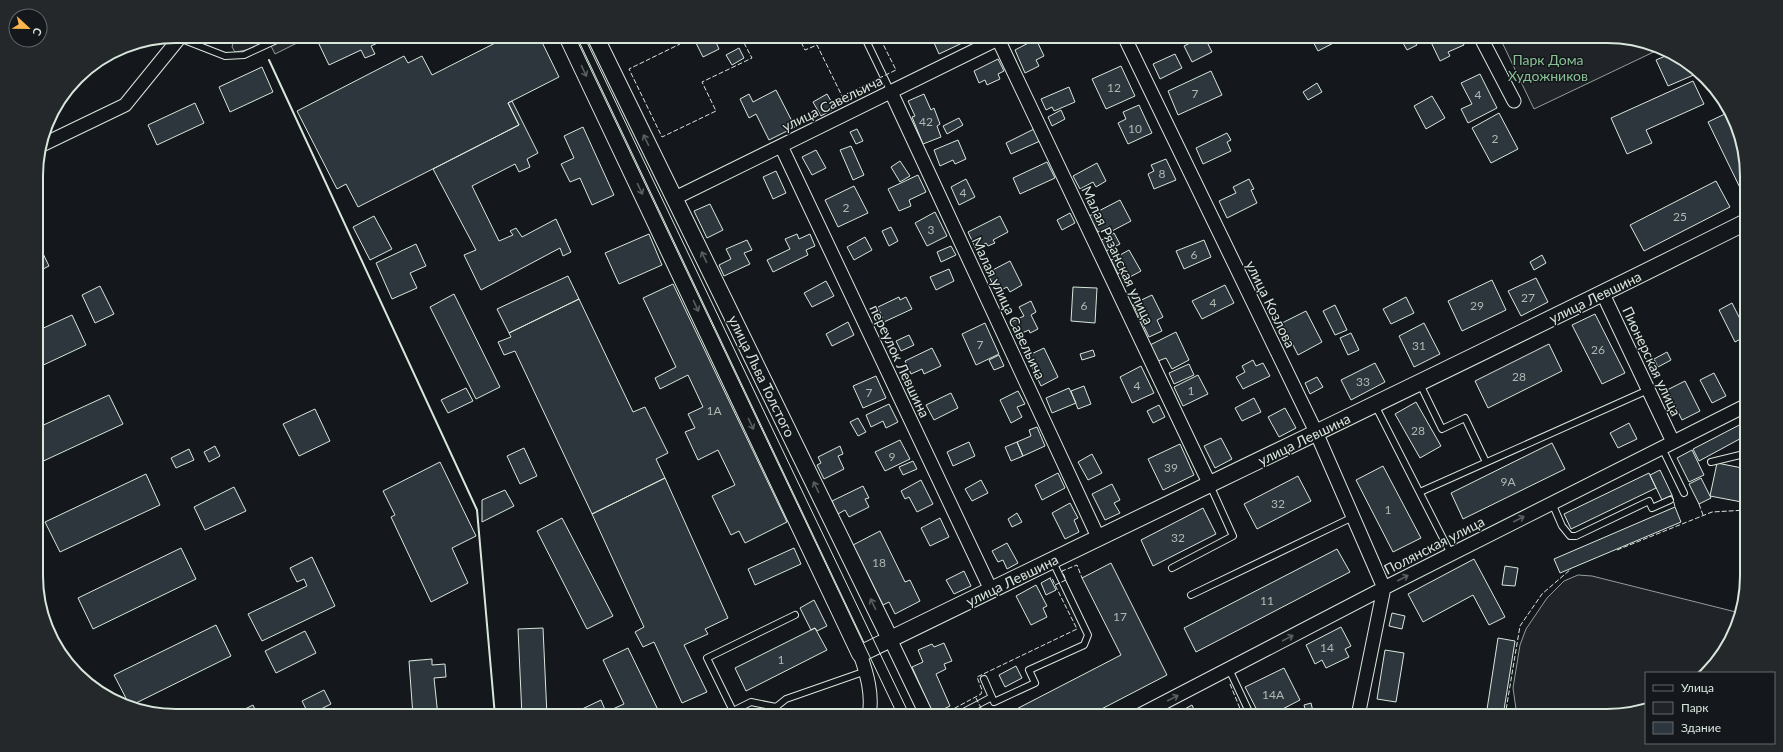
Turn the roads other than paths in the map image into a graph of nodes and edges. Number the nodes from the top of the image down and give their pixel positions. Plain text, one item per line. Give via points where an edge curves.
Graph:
1 (175, 43) edge
2 (194, 43) edge
3 (271, 43) edge
4 (571, 43) edge
5 (598, 43) edge
6 (867, 43) edge
7 (991, 43) edge
8 (1003, 43) edge
9 (1127, 43) edge
10 (1484, 43) edge
11 (891, 92) junction
12 (1514, 101) dead end
13 (48, 142) edge
14 (781, 146) junction
15 (675, 198) junction
16 (1740, 225) edge
17 (1603, 294) junction
18 (1419, 382) junction
19 (1648, 390) junction
20 (1375, 404) junction
21 (1740, 408) edge
22 (1316, 432) junction
23 (1667, 445) junction
24 (1740, 455) edge
25 (1486, 462) junction
26 (1710, 462) dead end
27 (1210, 485) junction
28 (1420, 492) junction
29 (1684, 493) dead end
30 (1670, 500) dead end
31 (1552, 503) junction
32 (1353, 517) junction
33 (1098, 537) junction
34 (1451, 554) junction
35 (1052, 560) junction
36 (1172, 568) dead end
37 (1384, 588) junction
38 (991, 590) junction
39 (1191, 595) dead end
40 (795, 615) dead end
41 (890, 639) junction
42 (860, 654) junction
43 (1229, 669) junction
44 (866, 671) junction
45 (984, 679) dead end
46 (992, 697) junction
47 (776, 707) joint
48 (732, 709) edge
49 (737, 709) edge
50 (870, 709) edge
51 (924, 709) edge
52 (969, 709) edge
53 (1152, 709) edge
54 (1248, 709) edge
55 (1359, 709) edge

1 - 13 street via 125,105
2 - 3 lane via 225,56 244,55
4 -> 42 street
15 -> 5 street, улица Льва Толстого
6 - 11 lane
7 - 11 street, улица Савельича
8 - 27 street, Малая Рязанская улица
9 - 22 street, улица Козлова
10 - 12 street
11 - 14 street, улица Савельича
11 - 33 street, Малая улица Савельича
14 - 15 street, улица Савельича
14 - 38 street, переулок Левшина
41 -> 15 street, улица Льва Толстого
16 - 17 street, улица Левшина
17 - 18 street, улица Левшина
17 - 19 street, Пионерская улица
18 - 20 street, улица Левшина
18 - 25 lane via 1442,429 1464,418
19 - 23 street, Пионерская улица
19 - 25 lane
20 - 22 street, улица Левшина
20 - 28 lane
21 - 23 street, Полянская улица
22 - 27 street, улица Левшина
22 - 32 street, улица Козлова
23 - 29 lane
23 - 31 street, Полянская улица
24 - 26 lane
25 - 28 lane
27 - 33 street, улица Левшина
27 - 36 lane via 1233,536
28 - 34 lane
30 - 31 lane via 1652,508 1649,501 1576,536 1570,536 1562,526
34 -> 31 street, Полянская улица
32 - 37 street, улица Козлова
32 - 39 lane
33 - 35 street, улица Левшина
37 -> 34 street, Полянская улица
35 - 38 street, улица Левшина
35 - 46 lane via 1088,635 1084,645 1029,670 1035,683 994,702
43 -> 37 street, Полянская улица
37 - 55 street
38 - 41 street, улица Левшина
40 - 48 lane via 707,658
41 - 42 street, улица Левшина
41 - 51 street, улица Льва Толстого
42 - 44 street
53 -> 43 street, Полянская улица
43 - 54 lane
44 - 47 lane via 786,699
44 - 50 street
45 - 46 lane
46 - 52 lane
47 - 49 lane via 751,702

